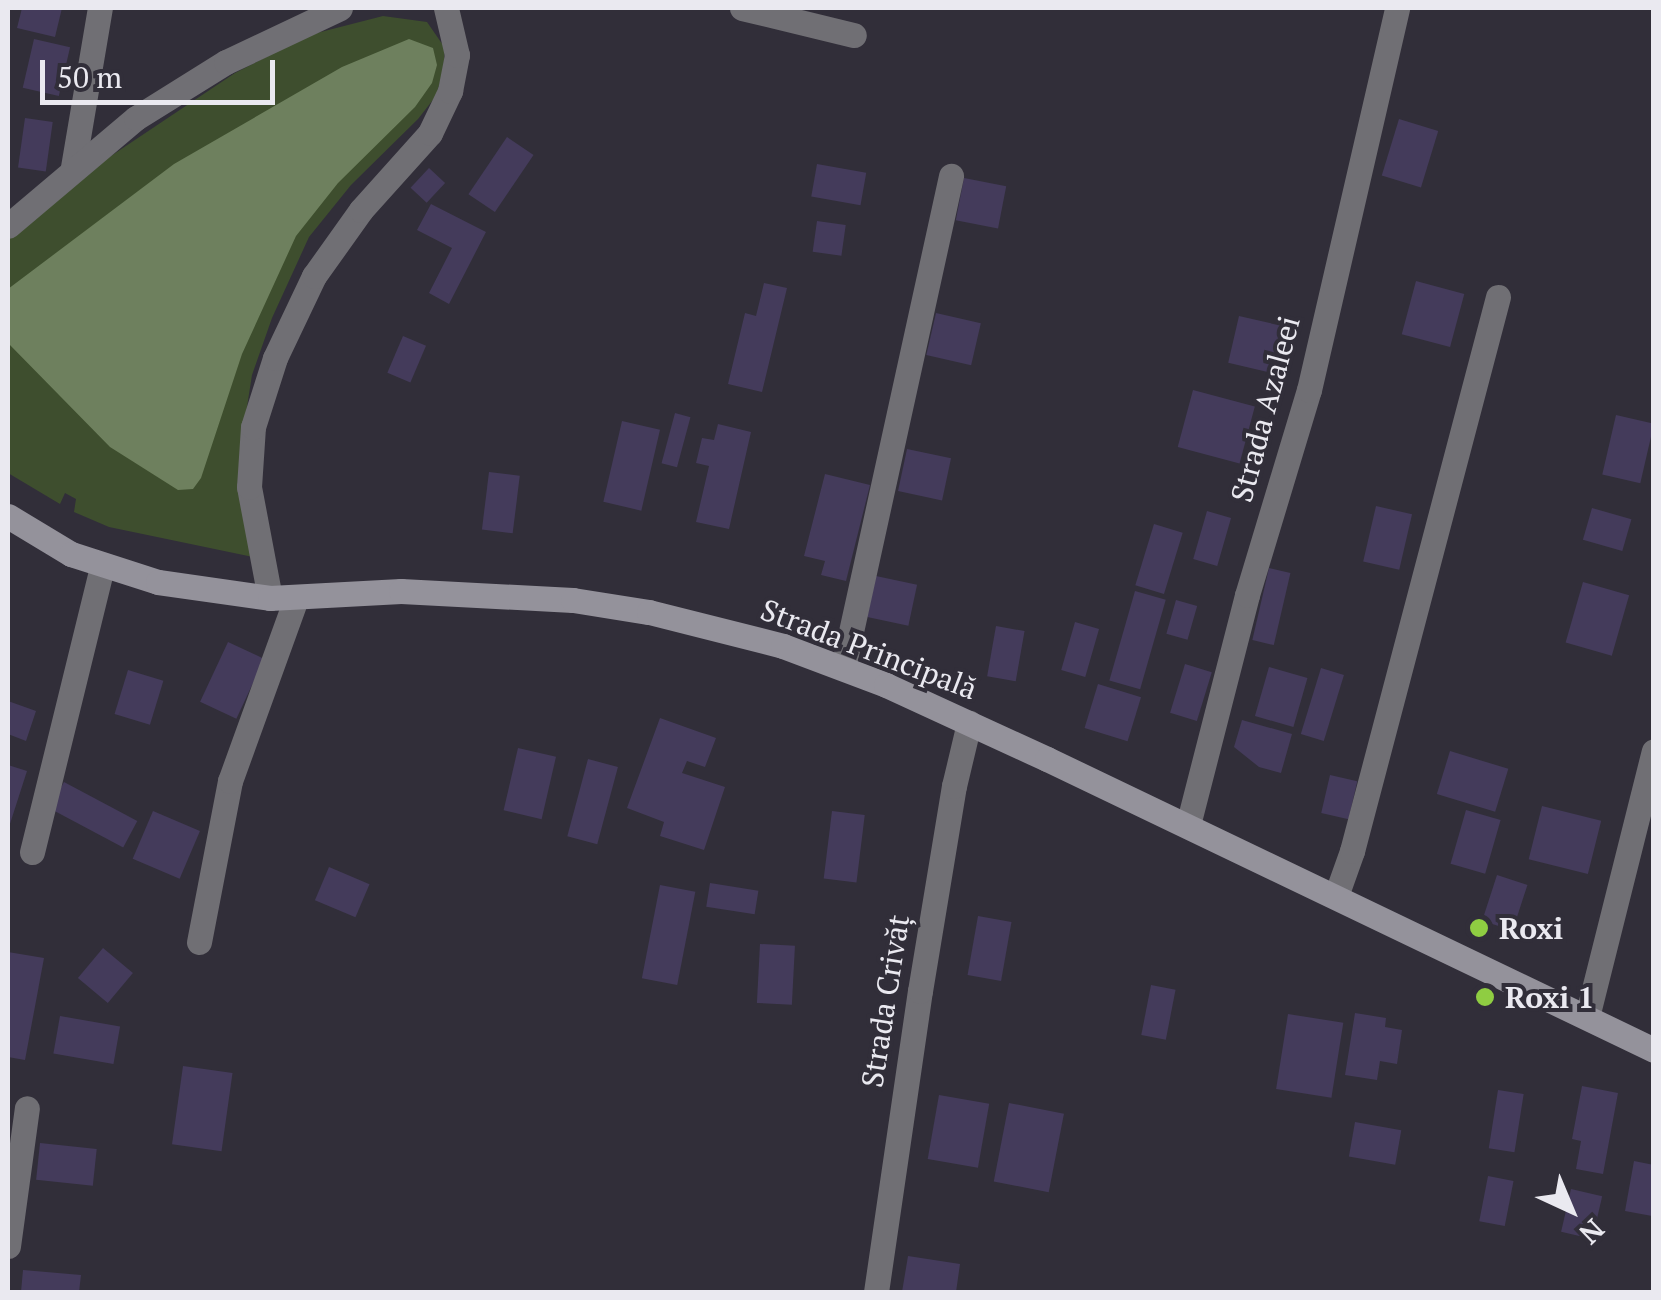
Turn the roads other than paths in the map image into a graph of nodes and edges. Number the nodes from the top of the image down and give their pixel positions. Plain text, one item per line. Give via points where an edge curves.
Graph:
1 (100, 8) edge
2 (340, 8) edge
3 (446, 8) edge
4 (742, 8) edge
5 (1397, 8) edge
6 (854, 35) dead end
7 (73, 168) junction
8 (950, 176) dead end
9 (8, 226) edge
10 (1498, 297) dead end
11 (8, 516) edge
12 (102, 567) junction
13 (283, 599) junction
14 (844, 668) junction
15 (969, 722) junction
16 (1654, 751) edge
17 (1188, 825) junction
18 (32, 852) dead end
19 (1336, 896) junction
20 (199, 942) dead end
21 (1587, 1017) junction
22 (1654, 1050) edge
23 (27, 1108) dead end
24 (8, 1246) edge
25 (876, 1292) edge

1 - 7 street
2 - 7 street via 226,62 136,118
3 - 13 street via 458,55 450,90 430,132 314,276 275,358 253,427 249,486
4 - 6 street
5 - 17 street, Strada Azaleei via 1308,390
7 - 9 street
8 - 14 street
10 - 19 street
11 - 12 main road, Strada Principală
12 - 13 main road, Strada Principală via 158,582
12 - 18 street
13 - 14 main road, Strada Principală via 401,591 573,600 734,632
13 - 20 street via 254,726 230,781
14 - 15 main road, Strada Principală
15 - 17 main road, Strada Principală
15 - 25 street, Strada Crivăț
16 - 21 street
17 - 19 main road, Strada Principală
19 - 21 main road, Strada Principală
21 - 22 main road, Strada Principală
23 - 24 street

